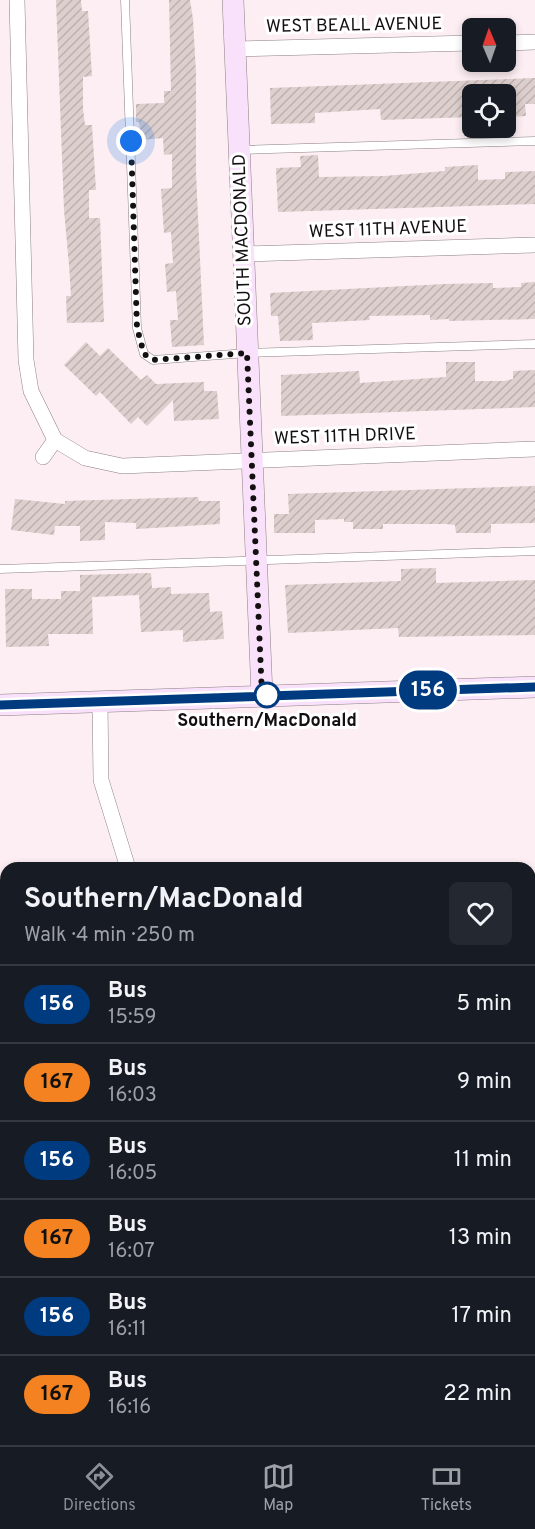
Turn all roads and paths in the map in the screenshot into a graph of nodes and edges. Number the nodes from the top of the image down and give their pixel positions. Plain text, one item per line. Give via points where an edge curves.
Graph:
1 (17, 0) edge
2 (125, 0) edge
3 (233, 0) edge
4 (535, 42) edge
5 (462, 43) edge
6 (516, 43) edge
7 (235, 49) junction
8 (535, 141) edge
9 (239, 151) junction
10 (535, 245) edge
11 (243, 254) junction
12 (535, 344) edge
13 (247, 353) junction
14 (55, 440) junction
15 (535, 449) edge
16 (43, 457) dead end
17 (252, 460) junction
18 (535, 551) edge
19 (255, 562) junction
20 (0, 569) edge
21 (535, 687) edge
22 (262, 695) junction
23 (100, 702) junction
24 (0, 705) edge
25 (126, 862) edge

1 - 14 street via 26,360 32,391
2 - 13 lane via 139,342 144,354 153,360
3 - 7 street, SOUTH MACDONALD
4 - 6 street
5 - 7 street, WEST BEALL AVENUE
7 - 9 street, SOUTH MACDONALD
8 - 9 lane
9 - 11 street, SOUTH MACDONALD
10 - 11 street, WEST 11TH AVENUE
11 - 13 street, SOUTH MACDONALD
12 - 13 lane
13 - 17 street, SOUTH MACDONALD
14 - 16 street
14 - 17 street, WEST 11TH DRIVE via 85,458 122,466
15 - 17 street, WEST 11TH DRIVE
17 - 19 street, SOUTH MACDONALD
18 - 19 lane
19 - 20 lane
19 - 22 street, SOUTH MACDONALD
21 - 22 street
22 - 23 street
23 - 24 street
23 - 25 street via 101,780

